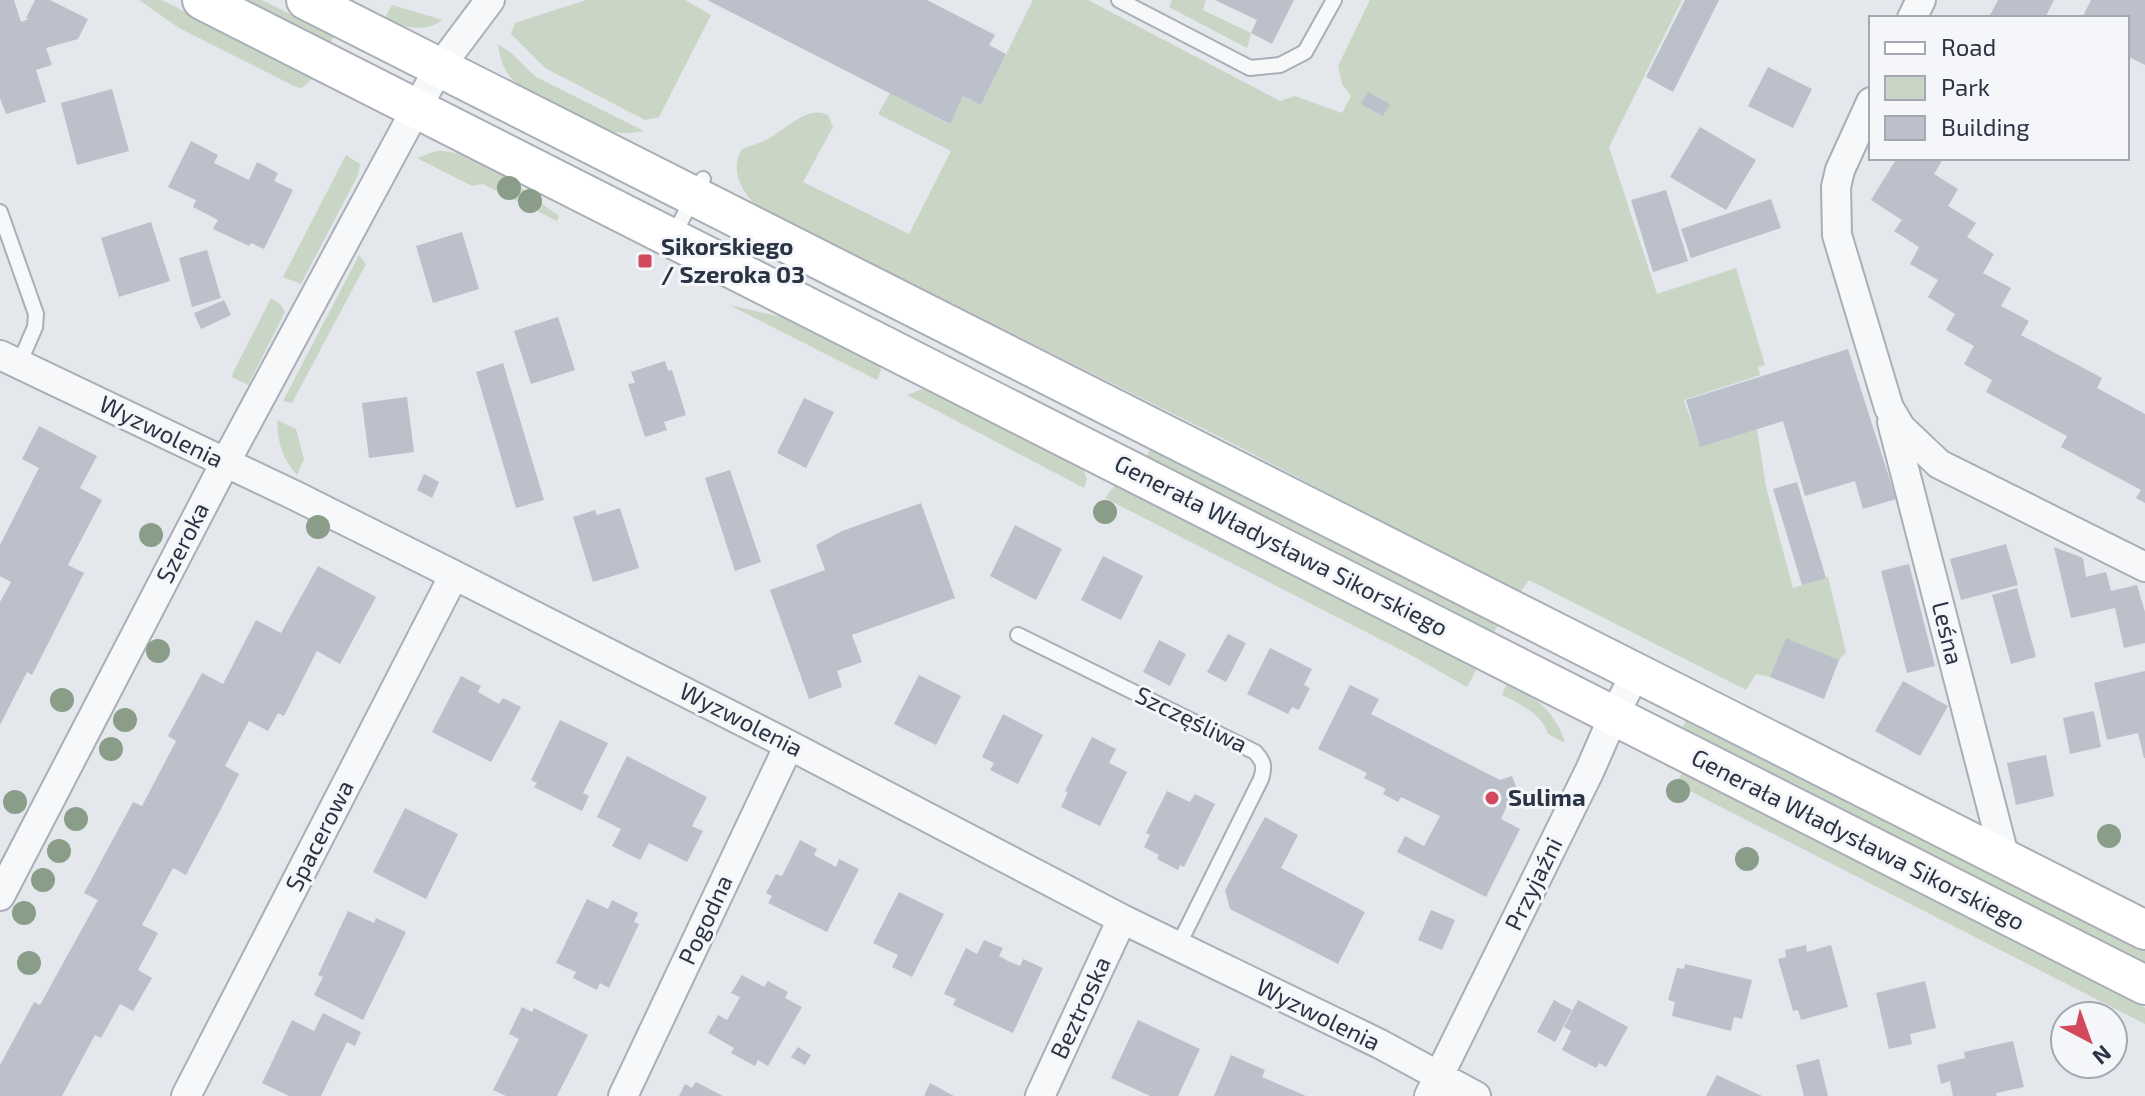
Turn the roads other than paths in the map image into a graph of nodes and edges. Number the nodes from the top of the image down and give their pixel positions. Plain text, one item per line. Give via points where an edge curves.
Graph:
1 (202, 0) edge
2 (306, 0) edge
3 (490, 0) edge
4 (1119, 0) edge
5 (1334, 0) edge
6 (439, 68) junction
7 (1869, 106) edge
8 (416, 109) junction
9 (698, 187) junction
10 (0, 212) edge
11 (672, 239) junction
12 (10, 359) edge
13 (1889, 408) junction
14 (225, 463) junction
15 (2145, 567) edge
16 (454, 575) junction
17 (1018, 635) dead end
18 (1637, 671) junction
19 (1614, 715) junction
20 (789, 745) junction
21 (2005, 859) junction
22 (0, 896) edge
23 (1122, 919) junction
24 (2145, 930) edge
25 (1178, 946) junction
26 (2145, 985) edge
27 (1433, 1086) edge
28 (186, 1096) edge
29 (623, 1096) edge
30 (1040, 1096) edge
31 (1476, 1096) edge

1 - 8 main road, Generała Władysława Sikorskiego
2 - 6 main road, Generała Władysława Sikorskiego
3 - 6 street
4 - 5 lane via 1250,68 1280,65 1305,52
6 - 8 street
6 - 9 main road, Generała Władysława Sikorskiego
7 - 13 street, Leśna via 1840,170 1835,221
8 - 11 main road, Generała Władysława Sikorskiego
8 - 14 street, Szeroka
9 - 11 lane
9 - 18 main road, Generała Władysława Sikorskiego
10 - 12 lane via 36,314 35,327
11 - 19 main road, Generała Władysława Sikorskiego
12 - 14 street, Wyzwolenia
13 - 15 street, Leśna via 1901,428 1939,464
13 - 21 street, Leśna
14 - 16 street, Wyzwolenia
14 - 22 street, Szeroka
16 - 20 street, Wyzwolenia
16 - 28 street, Spacerowa
17 - 25 lane, Szczęśliwa via 1262,759 1261,779
18 - 19 street, Przyjaźni
18 - 21 main road, Generała Władysława Sikorskiego
19 - 26 main road, Generała Władysława Sikorskiego
19 - 27 street, Przyjaźni
20 - 23 street, Wyzwolenia
20 - 29 street, Pogodna
21 - 24 main road, Generała Władysława Sikorskiego
23 - 25 street, Wyzwolenia
23 - 30 street, Beztroska
25 - 27 street, Wyzwolenia via 1380,1044
27 - 31 street, Wyzwolenia

